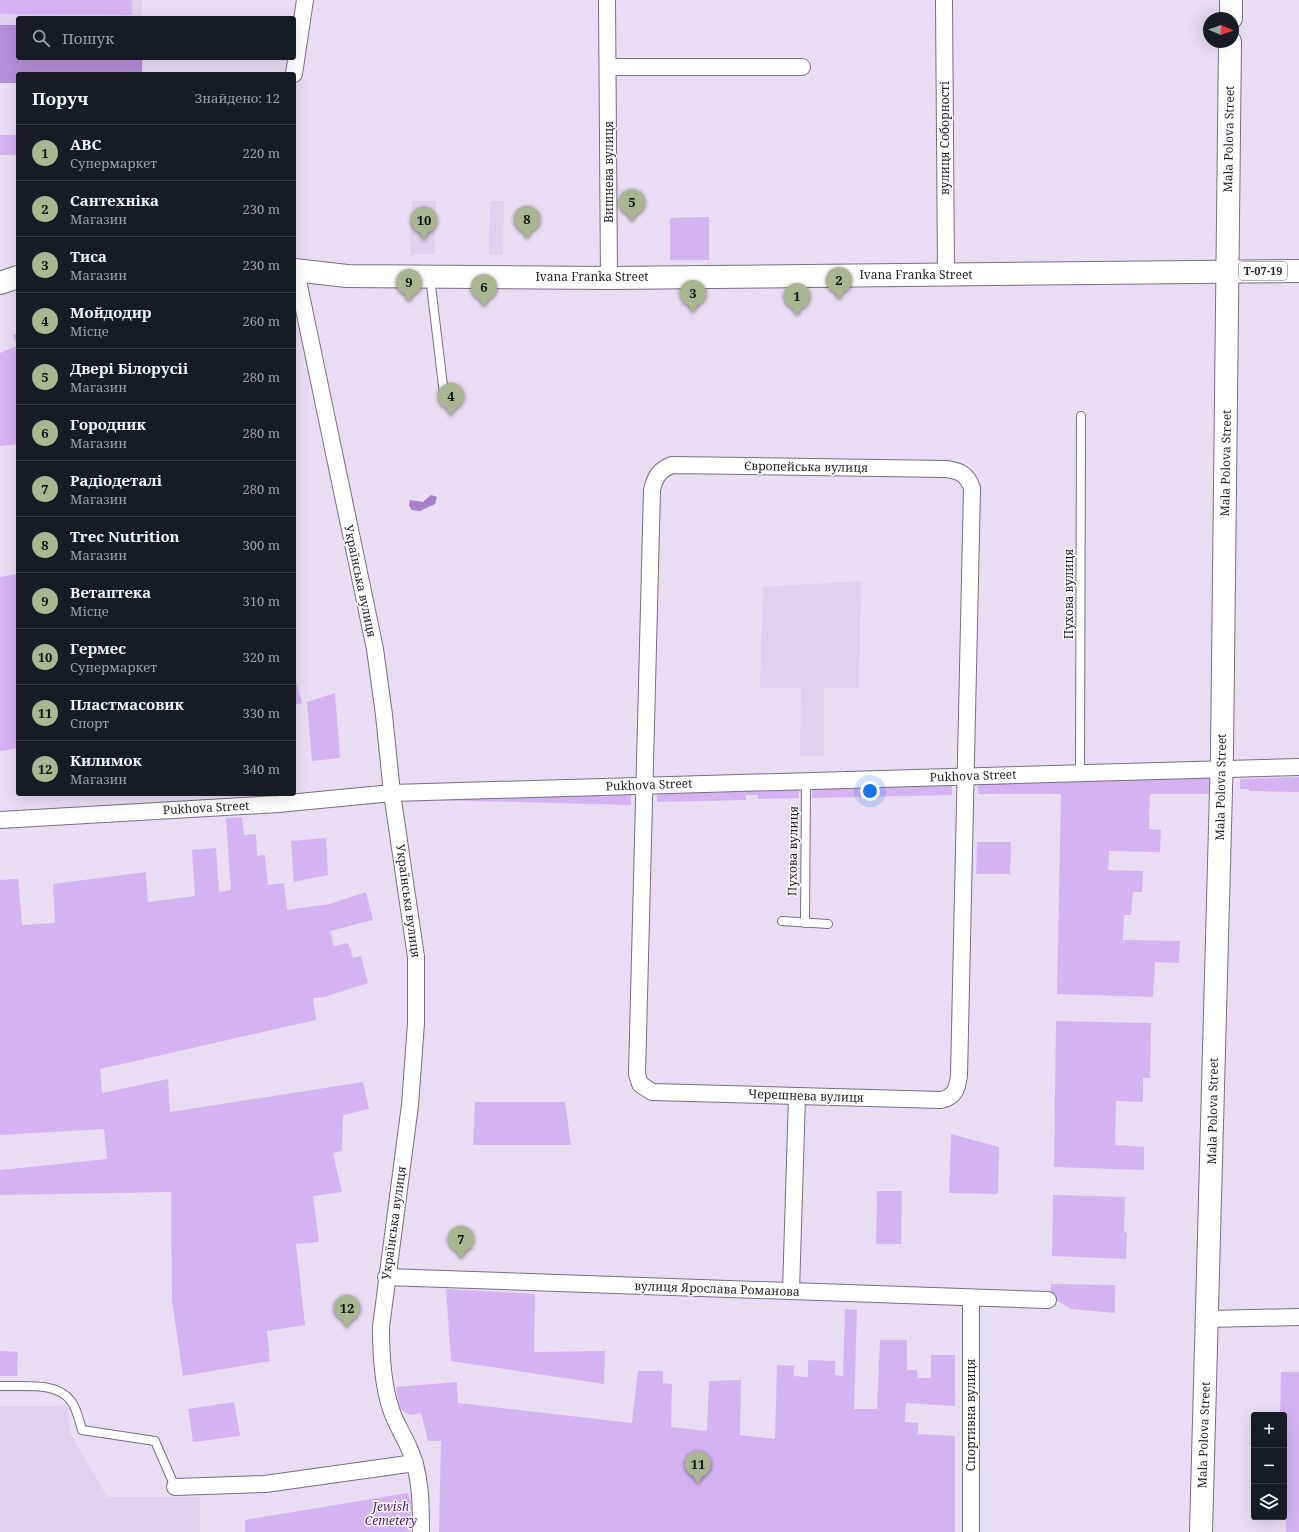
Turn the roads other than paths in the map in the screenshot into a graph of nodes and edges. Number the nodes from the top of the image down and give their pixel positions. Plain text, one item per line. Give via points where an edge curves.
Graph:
1 (305, 0) edge
2 (608, 0) edge
3 (944, 0) edge
4 (1231, 0) edge
5 (1231, 12) edge
6 (1230, 48) edge
7 (608, 67) junction
8 (802, 67) dead end
9 (294, 72) edge
10 (1299, 270) edge
11 (296, 271) edge
12 (1228, 272) junction
13 (946, 275) junction
14 (296, 276) edge
15 (430, 276) junction
16 (16, 278) edge
17 (609, 278) junction
18 (0, 283) edge
19 (444, 394) dead end
20 (1082, 416) dead end
21 (1299, 768) edge
22 (1222, 770) junction
23 (1080, 772) junction
24 (966, 776) junction
25 (806, 780) junction
26 (643, 785) junction
27 (392, 793) junction
28 (0, 820) edge
29 (782, 921) dead end
30 (805, 923) junction
31 (828, 924) dead end
32 (797, 1096) junction
33 (386, 1277) junction
34 (791, 1291) junction
35 (971, 1298) junction
36 (1048, 1300) dead end
37 (1299, 1317) edge
38 (1208, 1319) junction
39 (0, 1386) edge
40 (415, 1463) junction
41 (175, 1487) joint
42 (421, 1532) edge
43 (971, 1532) edge
44 (1202, 1532) edge

1 - 9 street
2 - 7 street, Вишнева вулиця
3 - 13 street, вулиця Соборності
4 - 5 street
6 - 12 street, Mala Polova Street
7 - 8 street
7 - 17 street, Вишнева вулиця
10 - 12 street, Ivana Franka Street / Т-07-19
11 - 15 street, Ivana Franka Street / Т-07-19 via 347,276
12 - 13 street, Ivana Franka Street / Т-07-19
12 - 22 street, Mala Polova Street
13 - 17 street, Ivana Franka Street / Т-07-19
14 - 27 street, Українська вулиця via 374,649
15 - 17 street, Ivana Franka Street / Т-07-19
15 - 19 lane
16 - 18 street
20 - 23 lane, Пухова вулиця
21 - 22 street, Pukhova Street
22 - 23 street, Pukhova Street
22 - 38 street, Mala Polova Street
23 - 24 street, Pukhova Street
24 - 25 street, Pukhova Street
24 - 26 street, Європейська вулиця via 972,488 965,474 946,469 672,465 659,473 652,490
24 - 32 street, Черешнева вулиця via 959,1076 954,1093 949,1098 941,1100
25 - 26 street, Pukhova Street
25 - 30 lane, Пухова вулиця
26 - 27 street, Pukhova Street
26 - 32 street, Черешнева вулиця via 637,1074 640,1084 652,1092
27 - 28 street, Pukhova Street via 278,804
27 - 33 street, Українська вулиця via 414,932 417,983 410,1105
29 - 30 lane
30 - 31 lane
32 - 34 street
33 - 34 street, вулиця Ярослава Романова
33 - 40 street, Українська вулиця via 381,1327 386,1393
34 - 35 street, вулиця Ярослава Романова
35 - 36 street, вулиця Ярослава Романова
35 - 43 street, Спортивна вулиця
37 - 38 street
38 - 44 street, Mala Polova Street
39 - 41 lane via 38,1387 59,1391 72,1401 82,1430 155,1441
40 - 41 street via 265,1484
40 - 42 street, Українська вулиця via 420,1495

